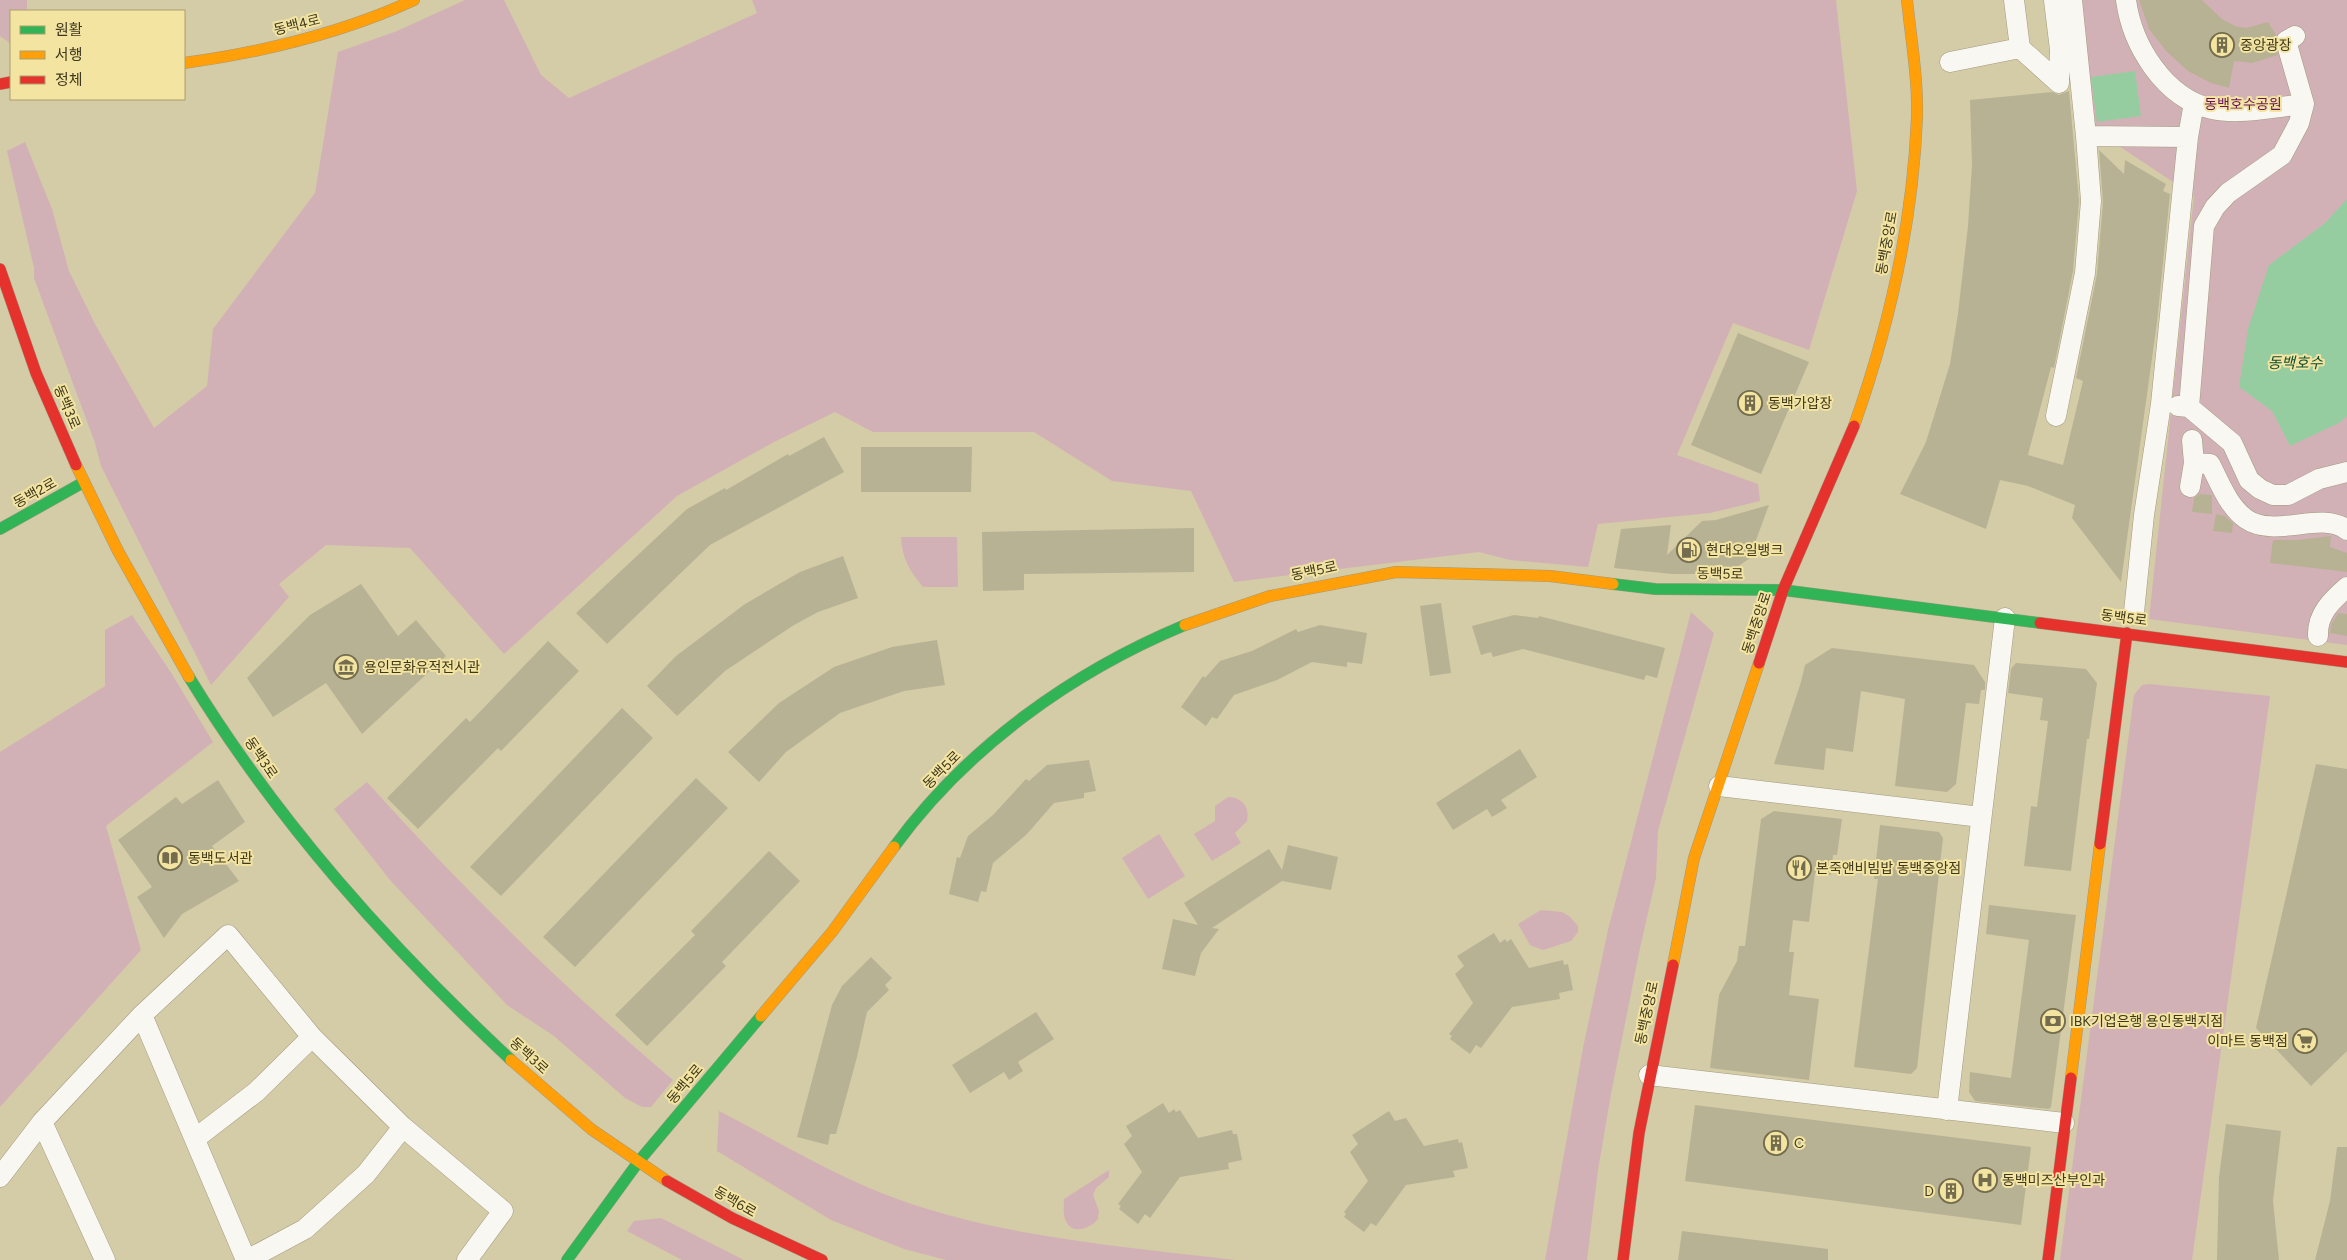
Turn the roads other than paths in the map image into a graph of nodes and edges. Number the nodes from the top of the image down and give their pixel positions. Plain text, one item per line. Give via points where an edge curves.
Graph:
1 (414, 0) edge
2 (1907, 0) edge
3 (2014, 0) edge
4 (2054, 0) edge
5 (2072, 0) edge
6 (2126, 0) edge
7 (2295, 36) dead end
8 (2020, 48) junction
9 (1950, 62) dead end
10 (185, 63) edge
11 (2194, 103) junction
12 (2304, 104) junction
13 (2086, 136) junction
14 (2188, 137) junction
15 (0, 269) edge
16 (2161, 404) junction
17 (2189, 408) junction
18 (2056, 416) dead end
19 (2192, 440) dead end
20 (2194, 462) junction
21 (2347, 472) edge
22 (84, 482) junction
23 (2190, 487) dead end
24 (0, 529) edge
25 (2347, 530) edge
26 (2347, 587) edge
27 (1783, 590) junction
28 (2134, 612) dead end
29 (2005, 618) junction
30 (2126, 633) junction
31 (2318, 636) dead end
32 (2347, 662) edge
33 (1719, 786) junction
34 (1981, 817) junction
35 (142, 1015) junction
36 (312, 1036) junction
37 (1649, 1075) junction
38 (1947, 1110) junction
39 (42, 1122) junction
40 (2064, 1123) junction
41 (403, 1127) junction
42 (196, 1138) junction
43 (639, 1161) junction
44 (0, 1177) edge
45 (104, 1260) edge
46 (247, 1260) edge
47 (467, 1260) edge
48 (567, 1260) edge
49 (822, 1260) edge
50 (1623, 1260) edge
51 (2048, 1260) edge

1 - 10 street, 동백4로 via 344,28 293,42
2 - 27 street, 동백중앙로 via 1917,116 1908,215 1898,269 1884,334 1865,397
3 - 8 street via 2010,21
4 - 8 street via 2060,50 2059,83
5 - 13 street
6 - 11 street via 2136,39 2147,59 2160,76
7 - 12 street via 2286,40
8 - 9 street
11 - 12 street via 2229,111
11 - 14 street
12 - 17 street via 2299,123 2282,155 2228,193 2204,226
13 - 14 street
13 - 18 street via 2091,201 2085,273
14 - 16 street
15 - 22 street, 동백3로 via 48,403
16 - 17 street
16 - 28 street
17 - 21 street via 2232,443 2249,480 2273,496 2288,495 2320,479
19 - 20 street
20 - 23 street
20 - 25 street via 2210,464 2227,498 2246,519 2268,527 2333,524
22 - 24 street, 동백2로
22 - 43 street, 동백3로 via 128,574 166,640 284,817 370,921 445,998 553,1098 591,1129
26 - 31 street via 2328,604 2318,623
27 - 29 street, 동백5로
27 - 33 street, 동백중앙로
27 - 43 street, 동백5로 via 1655,589 1550,576 1396,572 1270,596 1210,614 1156,637 1055,693 1017,721 938,794 902,836 832,932
29 - 30 street, 동백5로
29 - 34 street
30 - 32 street, 동백5로
30 - 40 street
33 - 34 street
33 - 37 street, 동백중앙로 via 1694,858
34 - 38 street
35 - 36 street via 228,934
35 - 39 street
35 - 42 street
36 - 41 street
36 - 42 street via 256,1092
37 - 38 street
37 - 50 street, 동백중앙로
38 - 40 street
39 - 44 street
39 - 45 street
40 - 51 street
41 - 46 street via 366,1174 304,1229
41 - 47 street via 503,1211
42 - 46 street
43 - 48 street, 동백5로
43 - 49 street, 동백6로 via 763,1235

